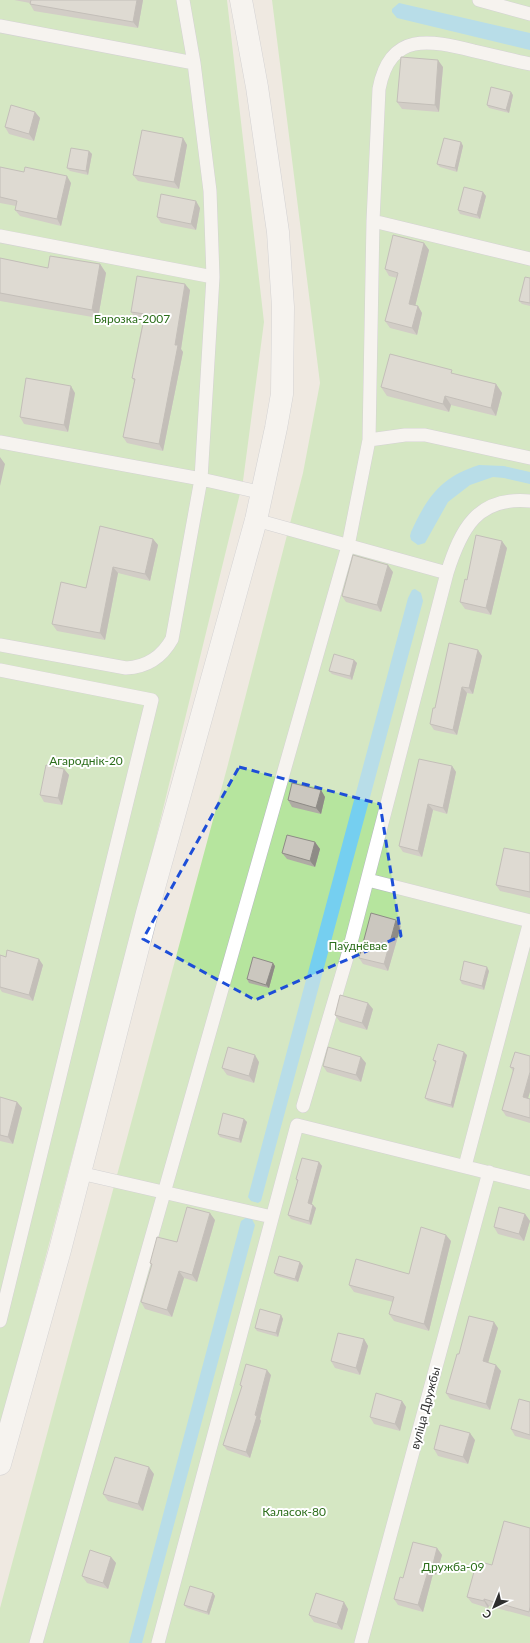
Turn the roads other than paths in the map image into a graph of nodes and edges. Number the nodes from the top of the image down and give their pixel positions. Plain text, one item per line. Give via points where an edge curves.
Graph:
1 (183, 0) edge
2 (241, 0) edge
3 (479, 0) edge
4 (530, 14) edge
5 (0, 26) edge
6 (194, 63) junction
7 (530, 64) edge
8 (373, 221) junction
9 (0, 236) edge
10 (530, 259) edge
11 (213, 277) junction
12 (369, 440) junction
13 (0, 442) edge
14 (530, 458) edge
15 (201, 479) junction
16 (263, 493) junction
17 (530, 501) edge
18 (256, 520) junction
19 (348, 546) junction
20 (447, 573) junction
21 (0, 645) edge
22 (0, 670) edge
23 (368, 880) junction
24 (530, 921) edge
25 (303, 1106) dead end
26 (465, 1166) junction
27 (490, 1172) junction
28 (80, 1173) junction
29 (530, 1183) edge
30 (164, 1191) junction
31 (272, 1217) junction
32 (0, 1321) edge
33 (0, 1464) edge
34 (36, 1643) edge
35 (158, 1643) edge
36 (361, 1643) edge

1 - 6 lane
2 - 16 street via 257,86 278,232 283,307 282,394
3 - 4 lane
5 - 6 lane
6 - 11 lane via 210,191
7 - 8 lane via 426,41 412,44 389,62 382,74 379,89
8 - 10 lane
8 - 12 lane
9 - 11 lane
11 - 15 lane
12 - 14 lane via 425,435
12 - 19 lane
13 - 15 lane
15 - 16 lane
15 - 21 lane via 176,627 167,648 159,657 142,666 126,668
16 - 18 street
17 - 20 lane via 506,501 493,504 481,511 461,535
18 - 19 lane
18 - 28 street via 147,913
19 - 20 lane
19 - 30 lane
20 - 23 lane
22 - 32 lane via 152,700
23 - 24 lane
23 - 25 lane
24 - 26 lane
26 - 27 lane
26 - 31 lane via 297,1125
27 - 29 lane
27 - 36 lane, вуліца Дружбы
28 - 30 lane
28 - 33 street
30 - 31 lane
30 - 34 lane
31 - 35 lane

